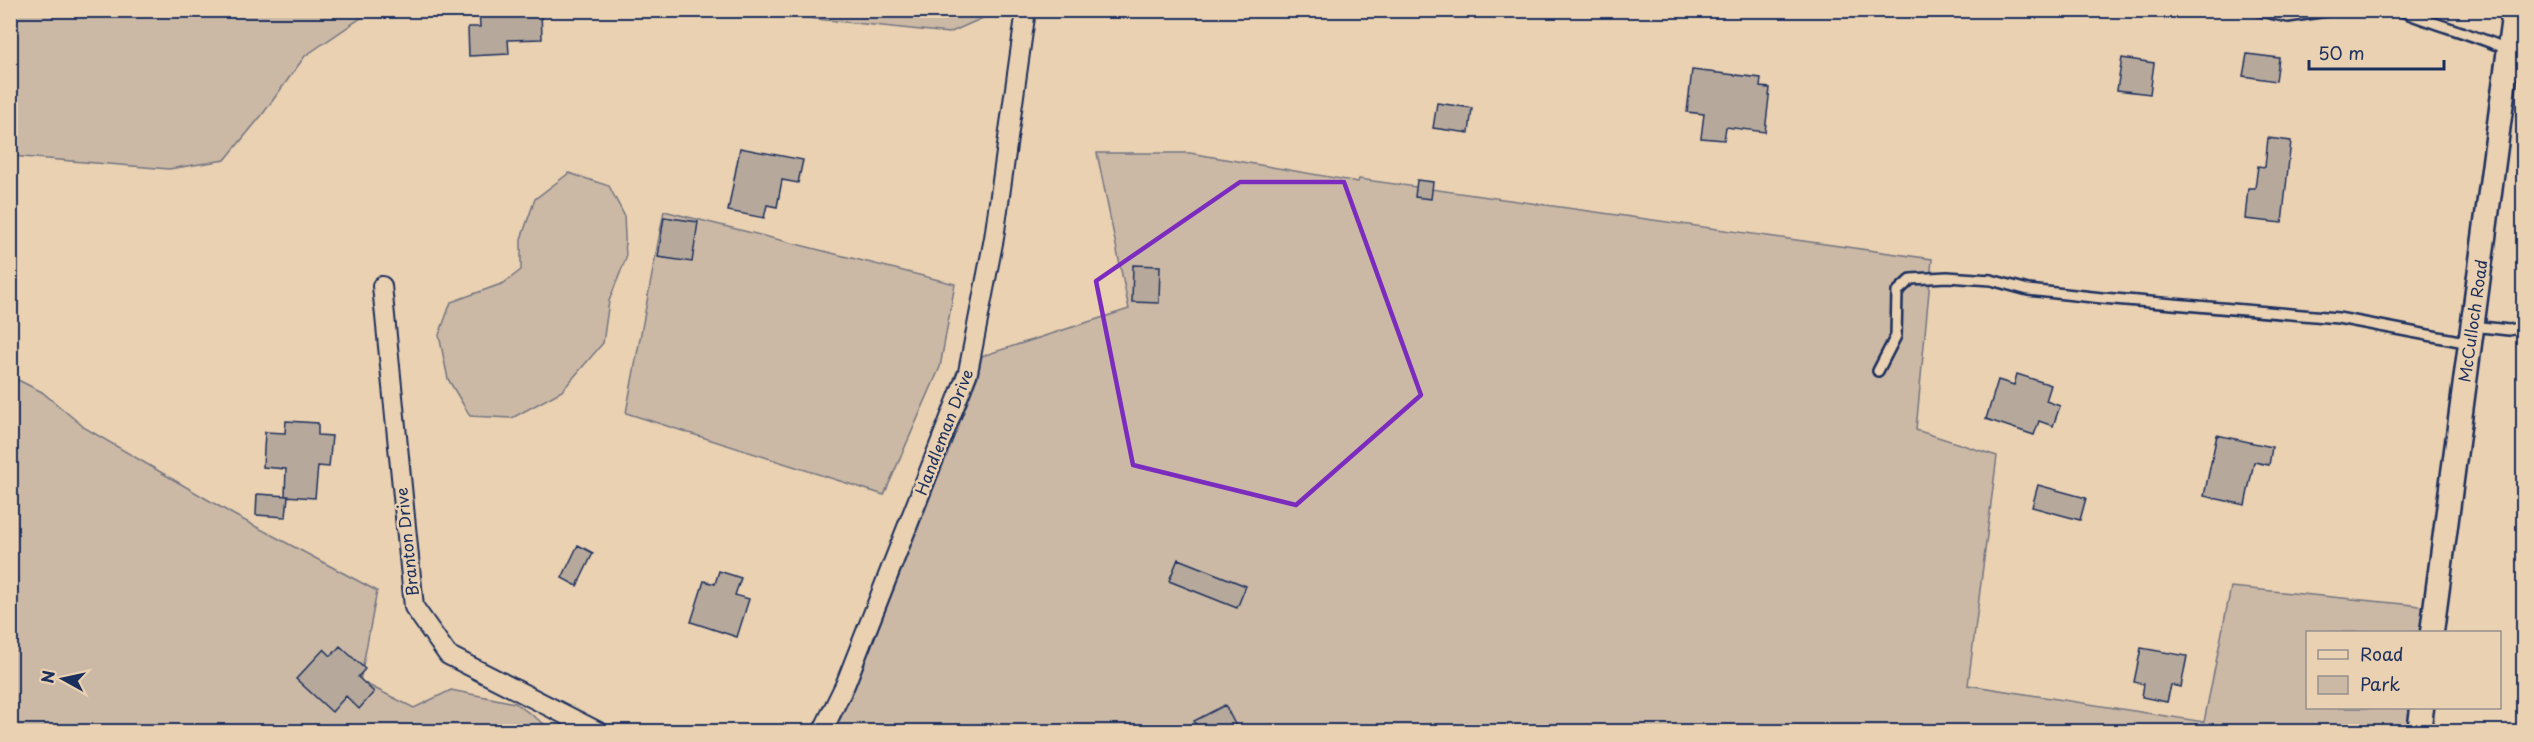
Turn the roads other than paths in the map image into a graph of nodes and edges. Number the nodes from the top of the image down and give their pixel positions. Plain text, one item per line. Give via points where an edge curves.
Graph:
1 (1026, 10) edge
2 (2256, 10) edge
3 (2332, 10) edge
4 (2399, 10) edge
5 (2514, 10) edge
6 (2509, 50) junction
7 (382, 286) dead end
8 (2523, 327) edge
9 (2471, 335) junction
10 (1878, 371) dead end
11 (2432, 631) edge
12 (2422, 709) edge
13 (599, 732) edge
14 (822, 732) edge
15 (2419, 732) edge

1 - 14 street, Handleman Drive via 994,238 968,372 845,685
2 - 3 lane via 2289,17
4 - 6 lane
5 - 6 street, McCulloch Road
6 - 9 street, McCulloch Road
7 - 13 street, Branton Drive via 414,607 448,655
8 - 9 lane
9 - 10 lane via 2338,318 2028,290 1991,280 1911,279 1897,292 1896,336
9 - 11 street, McCulloch Road
12 - 15 street

